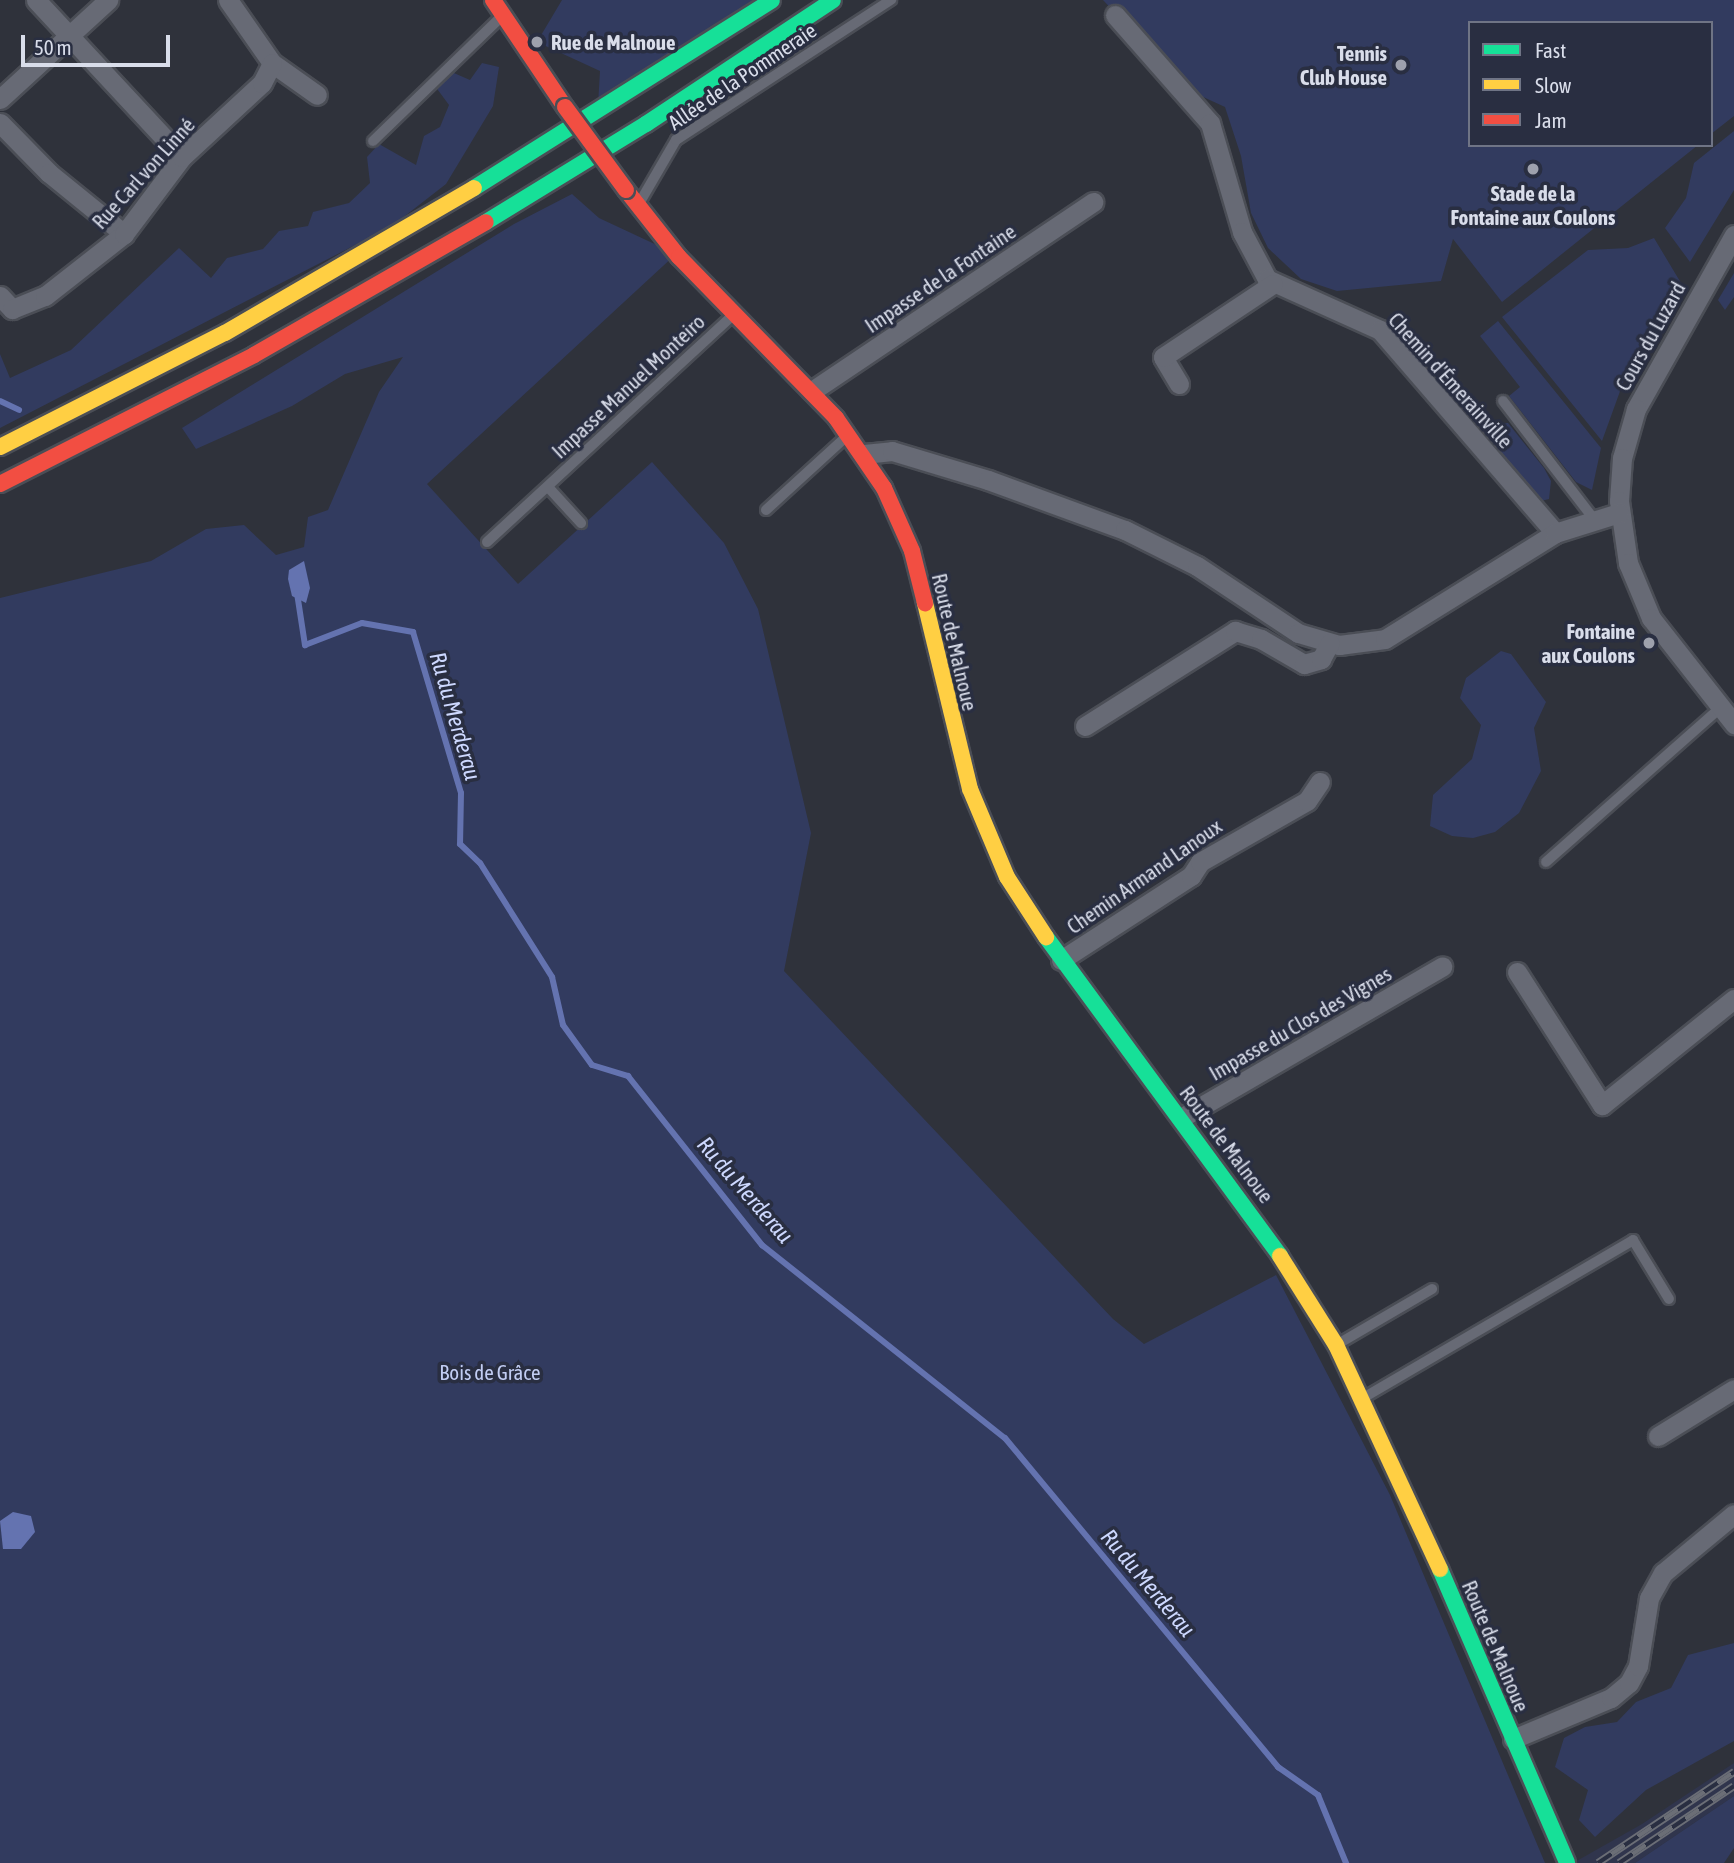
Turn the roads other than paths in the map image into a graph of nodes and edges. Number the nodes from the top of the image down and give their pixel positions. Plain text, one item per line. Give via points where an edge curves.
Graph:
1 (36, 0) edge
2 (108, 0) edge
3 (228, 0) edge
4 (494, 0) edge
5 (772, 0) edge
6 (833, 0) edge
7 (891, 0) edge
8 (503, 15) junction
9 (1115, 15) dead end
10 (69, 37) junction
11 (272, 63) junction
12 (317, 95) dead end
13 (0, 99) edge
14 (0, 123) edge
15 (373, 141) dead end
16 (182, 157) junction
17 (1093, 202) dead end
18 (638, 206) junction
19 (124, 234) junction
20 (1734, 235) edge
21 (1273, 284) junction
22 (0, 296) edge
23 (734, 313) junction
24 (1179, 384) dead end
25 (812, 391) junction
26 (1503, 401) dead end
27 (849, 435) junction
28 (0, 447) edge
29 (864, 454) junction
30 (0, 484) edge
31 (548, 487) junction
32 (766, 510) dead end
33 (1619, 513) junction
34 (1593, 518) junction
35 (581, 523) dead end
36 (1555, 533) junction
37 (487, 542) dead end
38 (1331, 643) junction
39 (1720, 708) junction
40 (1734, 724) edge
41 (1085, 726) dead end
42 (1320, 782) dead end
43 (1546, 862) dead end
44 (1061, 960) junction
45 (1442, 967) dead end
46 (1517, 972) dead end
47 (1734, 999) edge
48 (1181, 1118) junction
49 (1432, 1289) dead end
50 (1669, 1298) dead end
51 (1336, 1345) junction
52 (1734, 1389) edge
53 (1363, 1398) junction
54 (1657, 1436) dead end
55 (1734, 1514) edge
56 (1513, 1739) junction
57 (1567, 1863) edge

1 - 10 street
2 - 10 street
3 - 11 street
4 - 8 main road
5 - 28 main road via 436,212 225,333
6 - 30 main road via 646,124 414,266 254,355
7 - 18 lane, Allée de la Pommeraie via 676,140
8 - 15 lane
8 - 18 main road, bridge
9 - 21 street via 1210,123 1248,248
10 - 13 street
10 - 16 street
11 - 12 street
11 - 16 street, Rue Carl von Linné via 262,83
14 - 19 street via 49,173
16 - 19 street, Rue Carl von Linné
17 - 25 street, Impasse de la Fontaine
18 - 23 main road
19 - 22 street, Rue Carl von Linné via 45,296 12,309
20 - 33 street, Cours du Luzard via 1636,409 1622,458
21 - 24 street via 1163,357
21 - 36 street, Chemin d'Émerainville via 1380,330
23 - 25 main road
23 - 31 lane, Impasse Manuel Monteiro
25 - 27 main road
26 - 34 lane
27 - 29 main road
27 - 32 lane
29 - 38 street via 892,451 1125,530 1197,566 1298,633
29 - 44 main road, Route de Malnoue via 912,551 962,764 981,819 1007,877
31 - 35 lane, Impasse Manuel Monteiro
31 - 37 lane, Impasse Manuel Monteiro
33 - 34 street
33 - 39 street, Cours du Luzard via 1628,563 1651,618
34 - 36 street
36 - 38 street via 1400,632 1371,643
38 - 41 street via 1321,659 1304,664 1261,639 1236,631
39 - 40 street, Cours du Luzard
39 - 43 lane
42 - 44 street, Chemin Armand Lanoux via 1307,801 1200,862 1191,876
44 - 48 main road, Route de Malnoue
45 - 48 street, Impasse du Clos des Vignes
46 - 47 street via 1602,1105
48 - 51 main road, Route de Malnoue via 1257,1219
49 - 51 lane
50 - 53 lane via 1633,1240
51 - 53 main road, Route de Malnoue
52 - 54 street
53 - 56 main road, Route de Malnoue
55 - 56 street via 1663,1573 1649,1598 1639,1666 1629,1683 1611,1699
56 - 57 main road, Route de Malnoue

